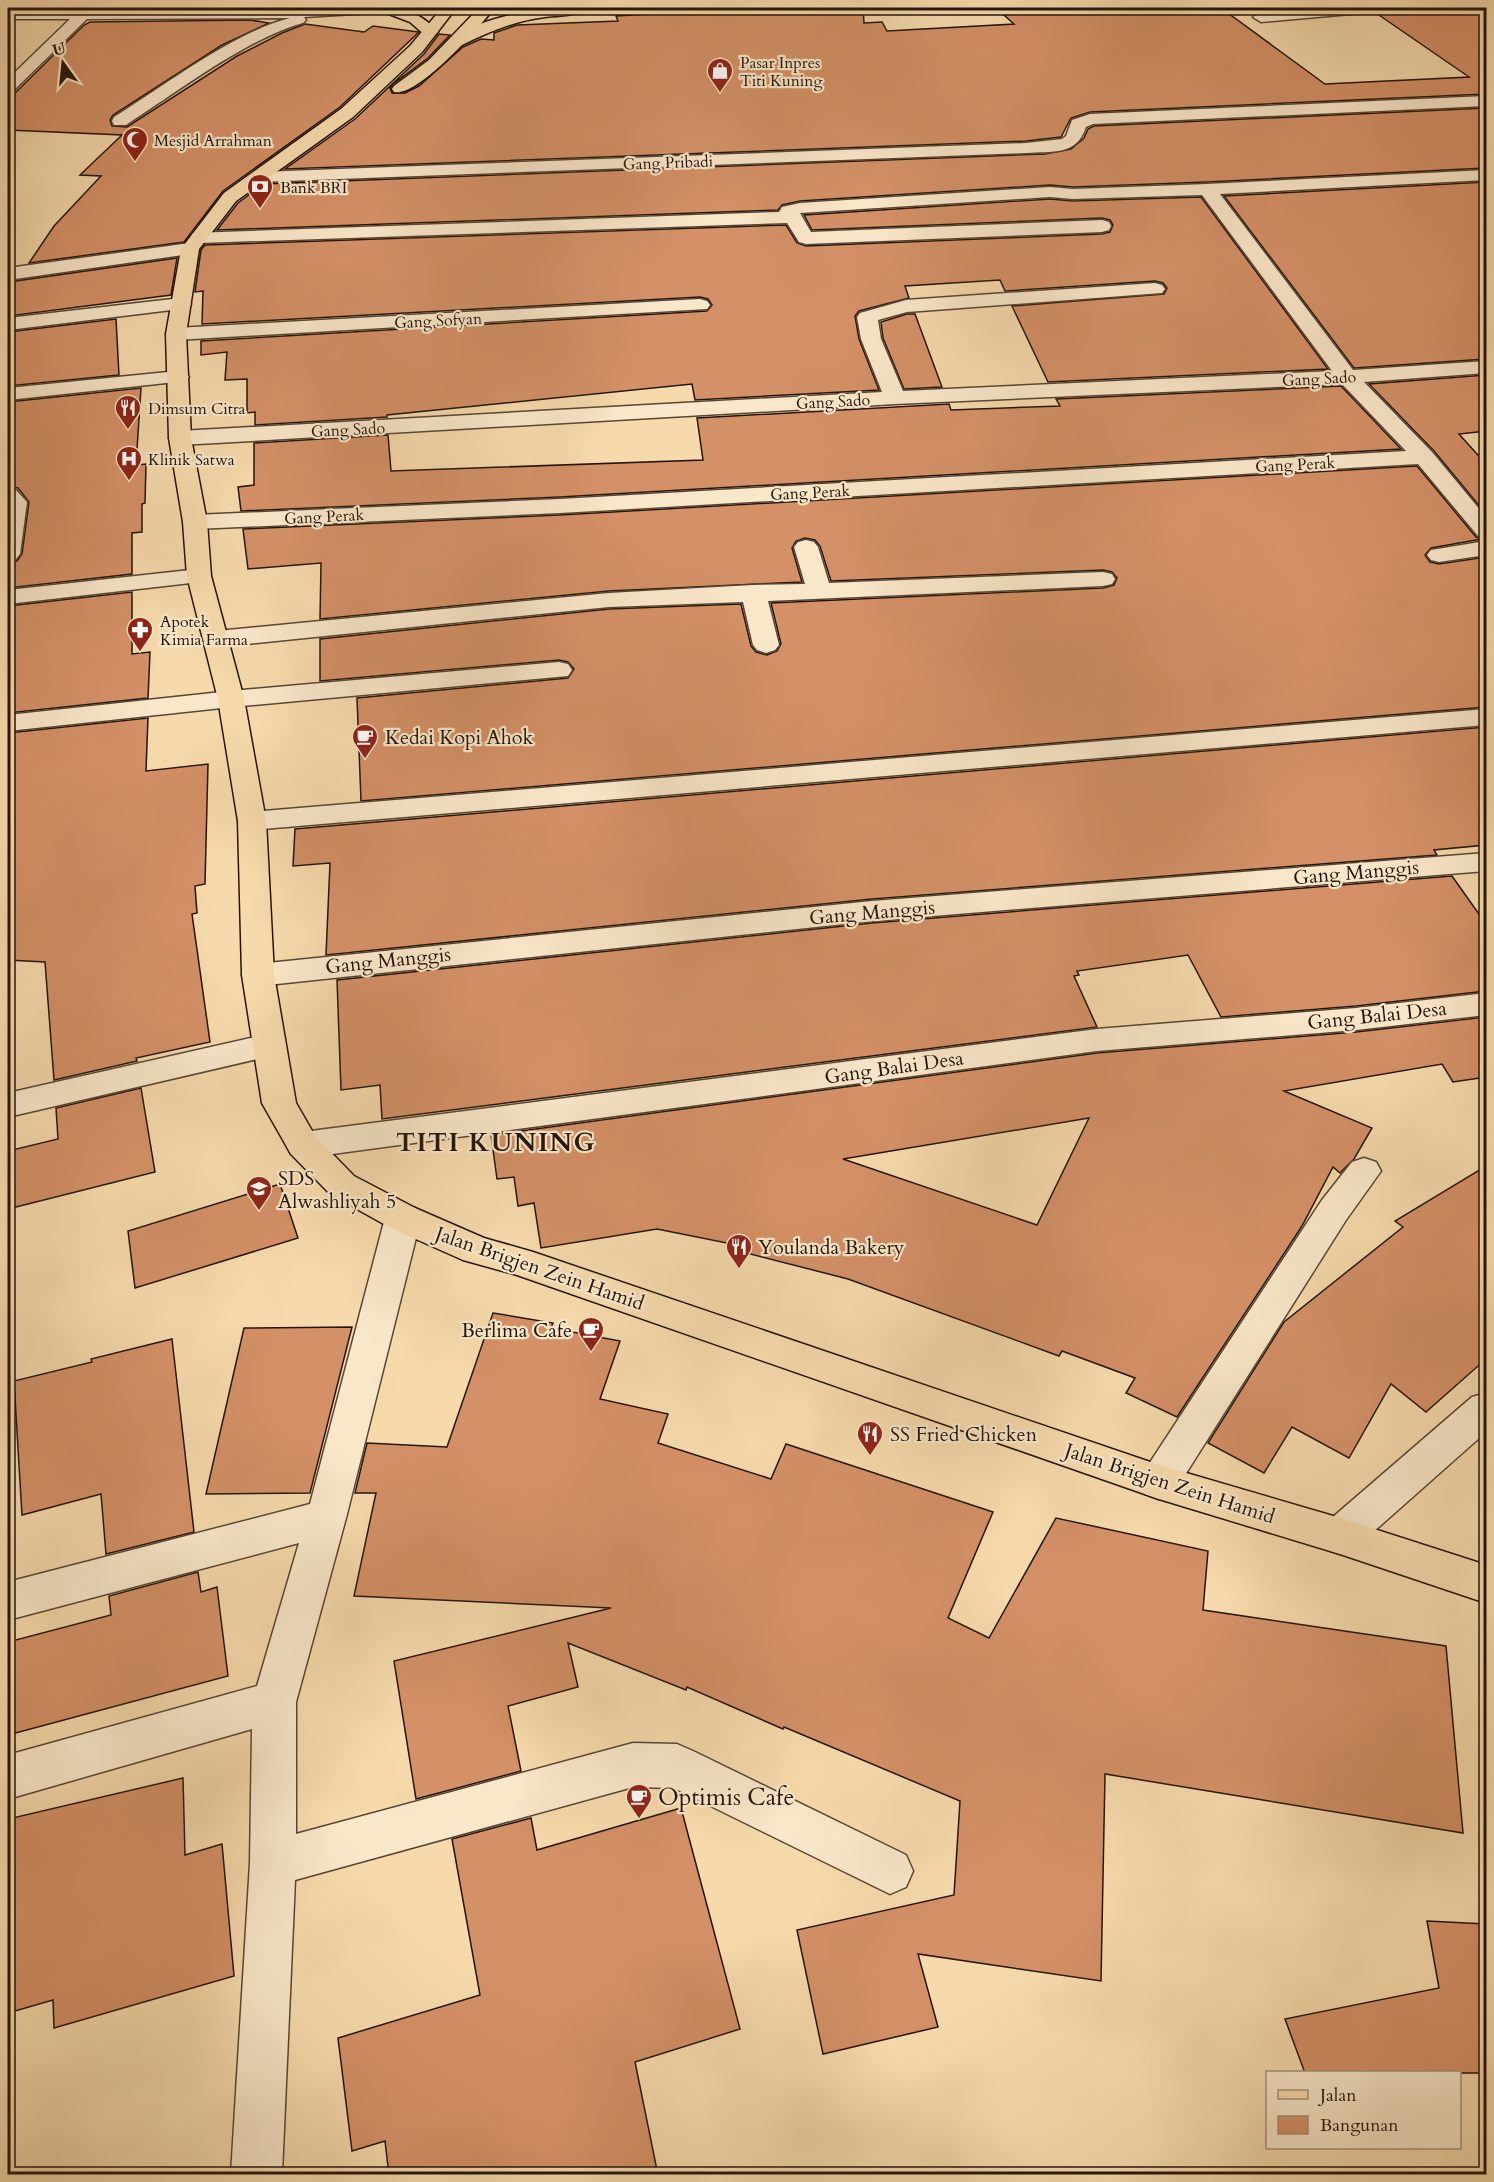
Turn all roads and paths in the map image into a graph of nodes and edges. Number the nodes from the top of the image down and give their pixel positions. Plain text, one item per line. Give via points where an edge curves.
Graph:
1 (387, 8) edge
2 (449, 8) edge
3 (487, 8) edge
4 (578, 8) edge
5 (1373, 8) edge
6 (8, 15) edge
7 (406, 15) junction
8 (82, 16) junction
9 (1261, 16) dead end
10 (430, 32) junction
11 (455, 43) junction
12 (8, 87) edge
13 (388, 98) junction
14 (1486, 101) edge
15 (356, 104) junction
16 (120, 121) dead end
17 (1486, 175) edge
18 (260, 177) junction
19 (1207, 189) junction
20 (791, 217) junction
21 (1102, 226) dead end
22 (195, 243) junction
23 (8, 274) edge
24 (1155, 289) dead end
25 (181, 304) junction
26 (700, 305) dead end
27 (8, 324) edge
28 (176, 334) junction
29 (1486, 367) edge
30 (178, 377) junction
31 (1347, 377) junction
32 (8, 394) edge
33 (895, 398) junction
34 (180, 438) junction
35 (1424, 457) junction
36 (8, 495) edge
37 (195, 522) junction
38 (1486, 531) edge
39 (806, 547) dead end
40 (1486, 548) edge
41 (8, 554) edge
42 (1439, 555) dead end
43 (200, 576) junction
44 (1103, 579) dead end
45 (819, 591) junction
46 (753, 592) junction
47 (8, 597) edge
48 (217, 639) junction
49 (766, 645) dead end
50 (559, 670) dead end
51 (231, 699) junction
52 (1486, 717) edge
53 (8, 723) edge
54 (252, 821) junction
55 (1486, 862) edge
56 (258, 975) junction
57 (1486, 1004) edge
58 (267, 1046) junction
59 (8, 1105) edge
60 (303, 1145) junction
61 (1364, 1171) dead end
62 (403, 1218) junction
63 (1486, 1409) edge
64 (1159, 1482) junction
65 (326, 1518) junction
66 (1340, 1536) junction
67 (1486, 1584) edge
68 (8, 1601) edge
69 (274, 1702) junction
70 (8, 1777) edge
71 (273, 1863) junction
72 (890, 1871) dead end
73 (256, 2175) edge

1 - 7 main road
1 - 8 street
2 - 10 main road, Jalan Brigjen Zein Hamid
3 - 11 main road, Jalan Brigjen Zein Hamid
4 - 11 main road via 503,20
5 - 9 street
6 - 8 street
7 - 10 main road
7 - 16 street via 325,17 284,24 238,46
8 - 12 street
10 - 15 main road, Jalan Brigjen Zein Hamid
11 - 13 main road, Jalan Brigjen Zein Hamid
13 - 15 main road
13 - 15 main road, Jalan Brigjen Zein Hamid
14 - 18 street, Gang Pribadi via 1097,119 1078,124 1074,138 1067,144 1026,148
15 - 18 main road, Jalan Brigjen Zein Hamid
17 - 19 street
18 - 22 main road, Jalan Brigjen Zein Hamid via 230,197
19 - 20 street via 1050,192 800,208 788,211
19 - 31 street
20 - 21 street via 806,238
20 - 22 street
22 - 23 street
22 - 25 main road, Jalan Brigjen Zein Hamid
24 - 33 street via 906,306 867,316 871,339
25 - 27 street
25 - 28 main road, Jalan Brigjen Zein Hamid
26 - 28 street, Gang Sofyan
28 - 30 main road, Jalan Brigjen Zein Hamid
29 - 31 street, Gang Sado
30 - 32 street
30 - 34 main road, Jalan Brigjen Zein Hamid
31 - 33 street, Gang Sado
31 - 35 street
33 - 34 street, Gang Sado
34 - 37 main road, Jalan Brigjen Zein Hamid
35 - 37 street, Gang Perak
35 - 38 street
36 - 41 street via 15,502
37 - 43 main road, Jalan Brigjen Zein Hamid
39 - 45 street
40 - 42 street
43 - 47 street
43 - 48 main road, Jalan Brigjen Zein Hamid
44 - 45 street
45 - 46 street
46 - 48 street via 609,600
46 - 49 street
48 - 51 main road, Jalan Brigjen Zein Hamid
50 - 51 street
51 - 53 street
51 - 54 main road, Jalan Brigjen Zein Hamid
52 - 54 street
54 - 56 main road, Jalan Brigjen Zein Hamid
55 - 56 street, Gang Manggis via 872,911
56 - 58 main road, Jalan Brigjen Zein Hamid
57 - 60 street, Gang Balai Desa via 1097,1040
58 - 59 street
58 - 60 main road, Jalan Brigjen Zein Hamid via 279,1102
60 - 62 main road, Jalan Brigjen Zein Hamid via 342,1185
61 - 64 street via 1334,1210
62 - 64 main road, Jalan Brigjen Zein Hamid via 476,1250
62 - 65 street
63 - 66 street
64 - 66 main road, Jalan Brigjen Zein Hamid
65 - 68 street
65 - 69 street
66 - 67 main road, Jalan Brigjen Zein Hamid
69 - 70 street
69 - 71 street
71 - 72 street via 633,1765 677,1766
71 - 73 street

